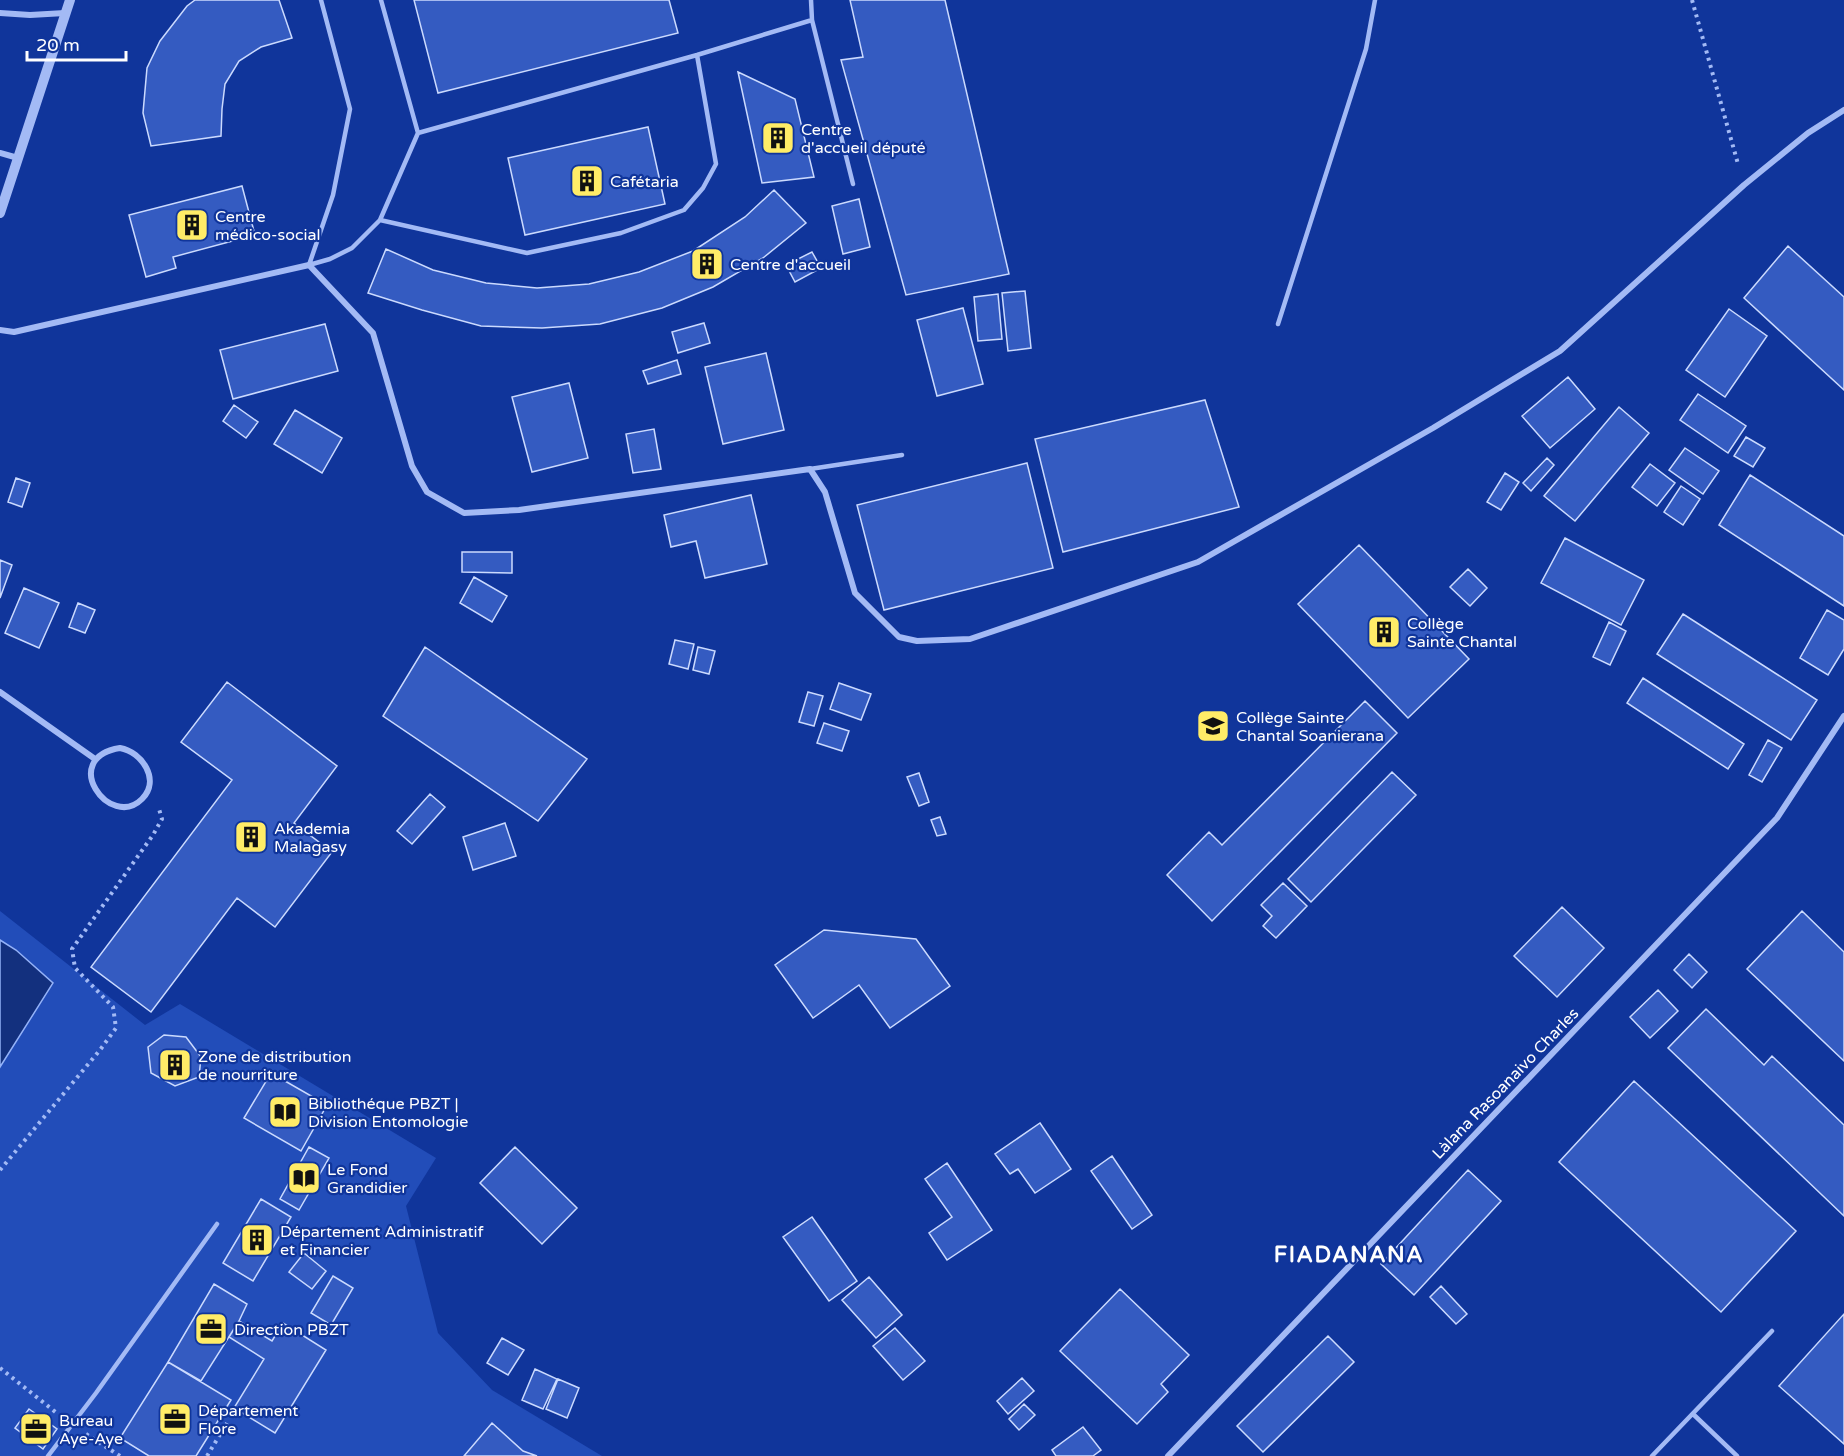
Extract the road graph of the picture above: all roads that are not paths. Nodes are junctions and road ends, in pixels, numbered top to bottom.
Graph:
1 (70, 0) edge
2 (321, 0) edge
3 (381, 0) edge
4 (811, 0) edge
5 (1375, 0) edge
6 (65, 13) junction
7 (0, 14) edge
8 (812, 20) junction
9 (697, 55) junction
10 (1844, 110) edge
11 (418, 133) junction
12 (0, 153) edge
13 (18, 158) junction
14 (853, 184) dead end
15 (0, 213) edge
16 (380, 220) junction
17 (309, 264) junction
18 (1278, 324) dead end
19 (0, 330) edge
20 (902, 455) dead end
21 (810, 469) junction
22 (0, 692) edge
23 (1844, 716) edge
24 (95, 759) junction
25 (217, 1224) dead end
26 (1772, 1330) dead end
27 (1694, 1413) junction
28 (48, 1456) edge
29 (1168, 1456) edge
30 (1652, 1456) edge
31 (1737, 1456) edge

1 - 6 street
2 - 17 lane
3 - 11 lane
4 - 8 lane
5 - 18 lane
6 - 7 street
6 - 13 street
8 - 9 lane
8 - 14 lane
9 - 11 lane
9 - 16 lane
10 - 21 street
11 - 16 lane
12 - 13 street
13 - 15 street
16 - 17 lane
17 - 19 street
17 - 21 street
20 - 21 lane
22 - 24 street
23 - 29 street, Làlana Rasoanaivo Charles
24 - 24 street
25 - 28 lane
26 - 27 lane
27 - 30 lane
27 - 31 lane

